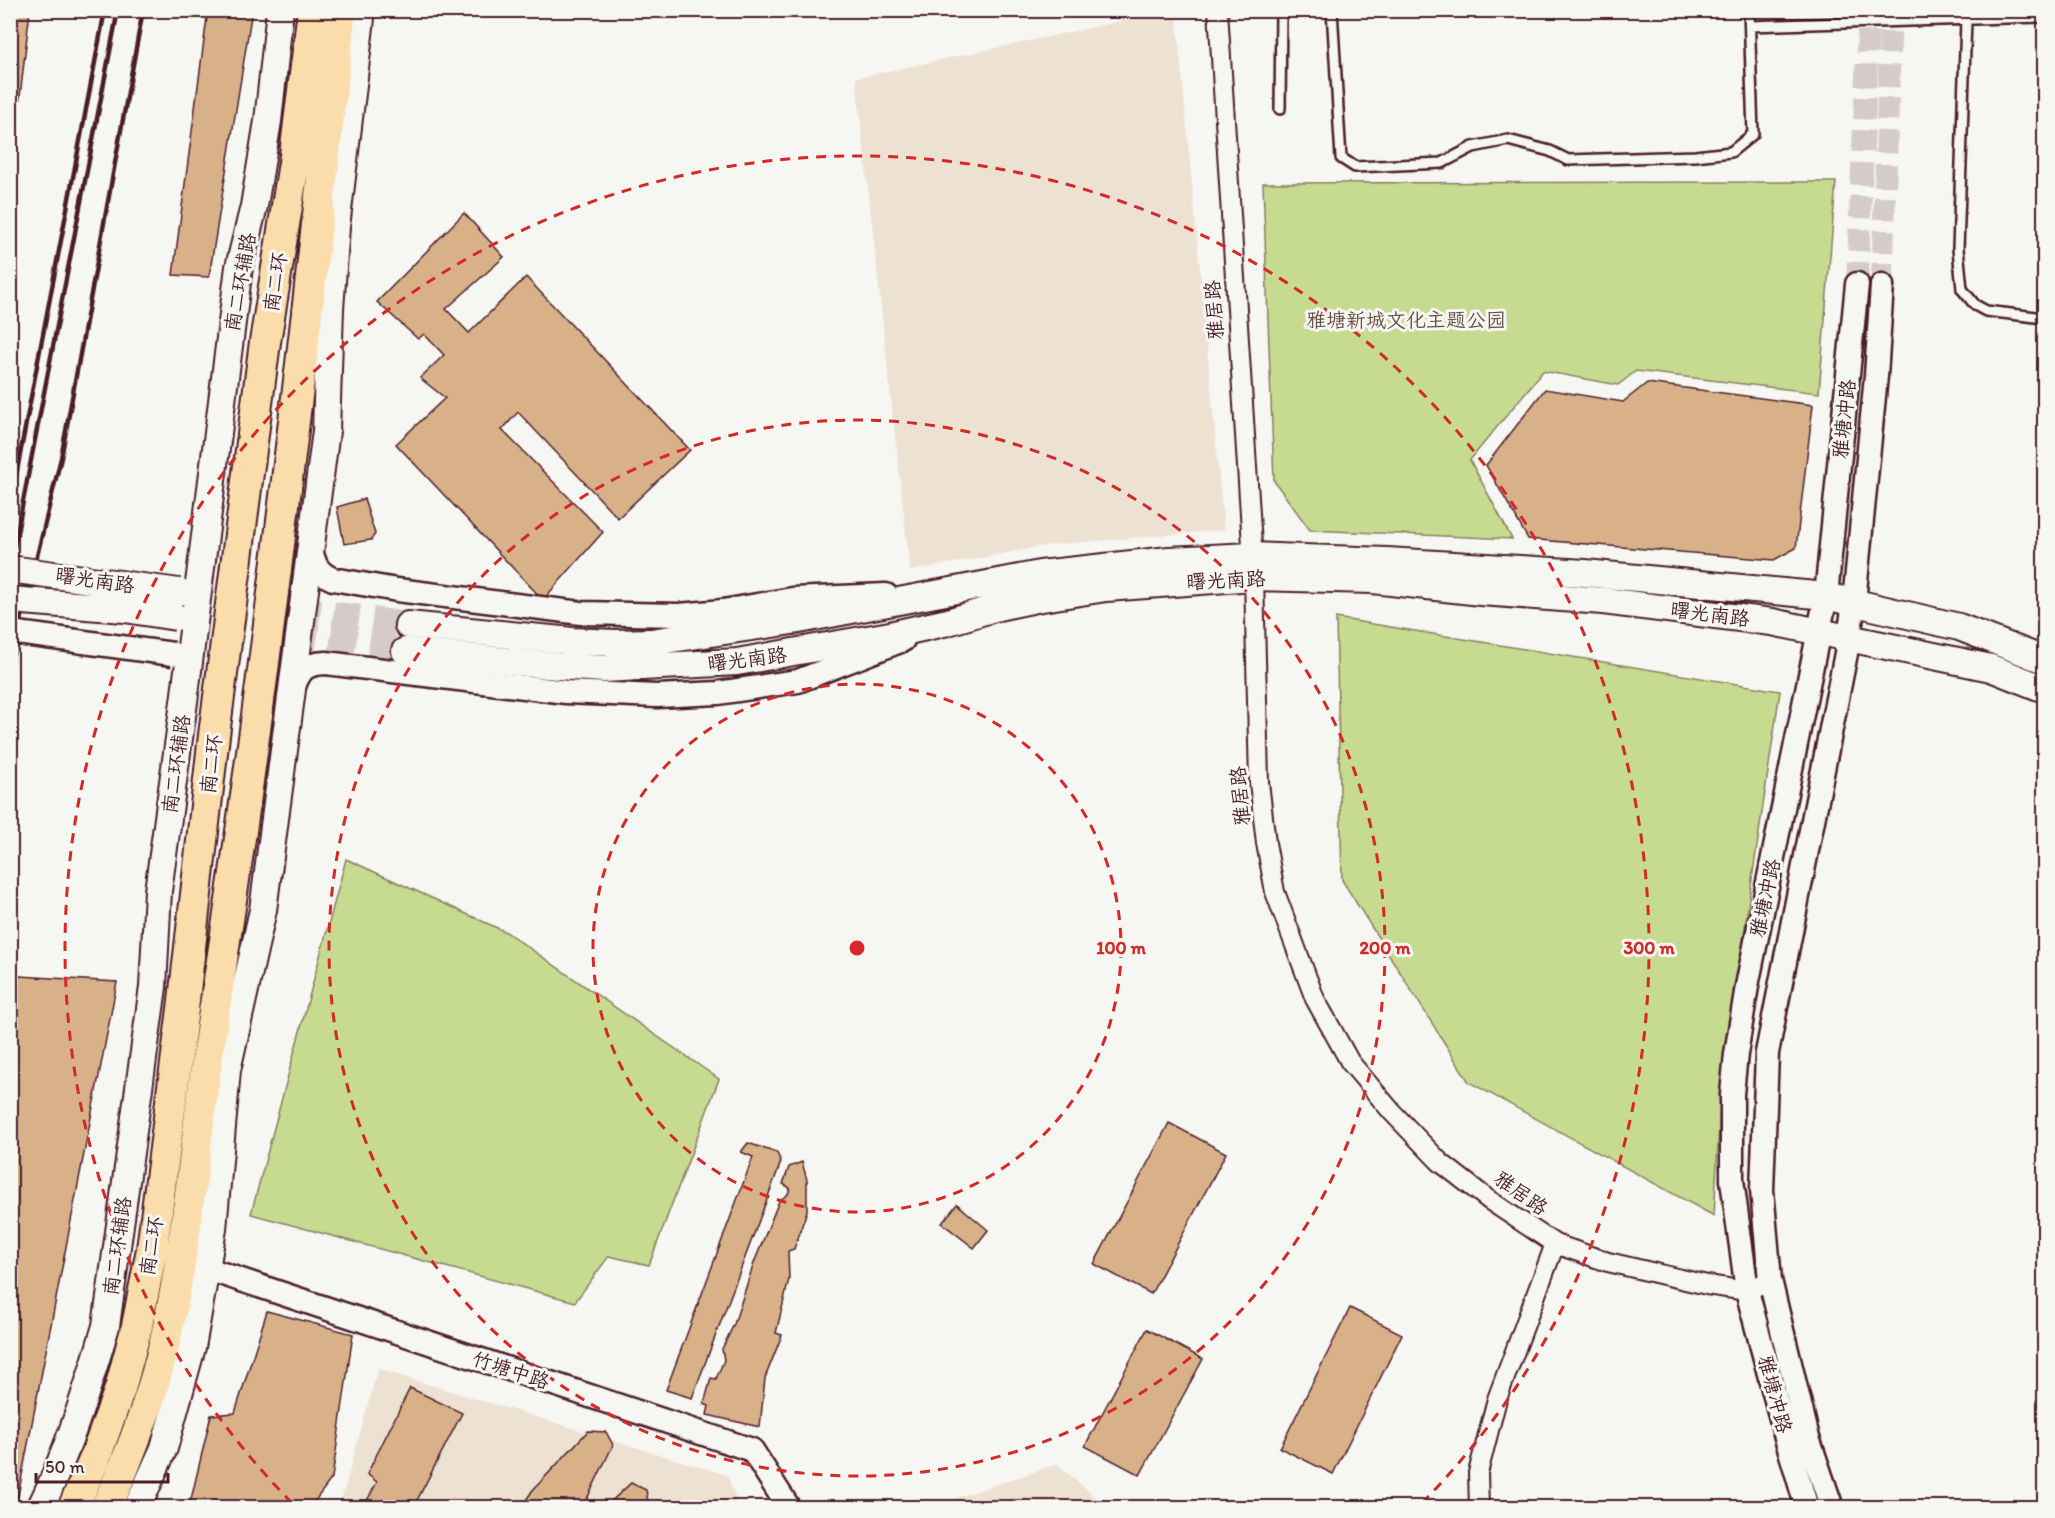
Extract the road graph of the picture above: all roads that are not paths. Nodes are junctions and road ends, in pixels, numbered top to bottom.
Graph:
1 (280, 10) edge
2 (313, 10) edge
3 (341, 10) edge
4 (362, 10) edge
5 (1218, 10) edge
6 (1281, 10) edge
7 (1332, 10) edge
8 (1749, 10) edge
9 (2044, 17) edge
10 (1966, 20) junction
11 (1750, 26) junction
12 (1280, 109) dead end
13 (1857, 284) tunnel mouth
14 (1882, 285) tunnel mouth
15 (2044, 318) edge
16 (311, 549) junction
17 (1253, 566) junction
18 (10, 569) edge
19 (179, 592) tunnel mouth
20 (944, 593) junction
21 (1826, 596) junction
22 (10, 600) edge
23 (1854, 602) junction
24 (176, 617) tunnel mouth
25 (948, 622) junction
26 (408, 625) tunnel mouth
27 (1820, 631) junction
28 (10, 632) edge
29 (1849, 638) junction
30 (405, 651) tunnel mouth
31 (2044, 660) edge
32 (181, 662) junction
33 (294, 686) junction
34 (2044, 688) edge
35 (1555, 1244) junction
36 (205, 1268) junction
37 (1770, 1280) junction
38 (1747, 1291) junction
39 (40, 1508) edge
40 (73, 1508) edge
41 (106, 1508) edge
42 (137, 1508) edge
43 (789, 1508) edge
44 (1479, 1508) edge
45 (1807, 1508) edge
46 (1832, 1508) edge

1 - 32 main road, 南二环辅路
2 - 40 highway, 南二环
3 - 41 highway, 南二环
4 - 16 main road
5 - 17 street, 雅居路
6 - 12 lane
7 - 11 lane
8 - 11 lane
9 - 10 lane
10 - 11 lane
10 - 15 lane
13 - 21 street, 雅塘冲路
14 - 23 street, 雅塘冲路
16 - 20 street
16 - 33 main road
17 - 20 main road, 曙光南路
17 - 21 main road, 曙光南路
17 - 25 main road, 曙光南路
17 - 27 main road, 曙光南路
17 - 35 street, 雅居路
18 - 19 main road, 曙光南路, bridge
20 - 26 main road, 曙光南路
21 - 23 main road, 曙光南路
21 - 27 street, 雅塘冲路
22 - 24 main road, 曙光南路, bridge
23 - 29 street, 雅塘冲路
23 - 31 main road, 曙光南路
25 - 30 main road, 曙光南路
25 - 33 street
27 - 29 main road, 曙光南路
27 - 38 street, 雅塘冲路
28 - 32 street, bridge
29 - 34 main road, 曙光南路
29 - 37 street, 雅塘冲路
32 - 39 main road, 南二环辅路
33 - 36 main road
35 - 38 street, 雅居路
35 - 44 street
36 - 42 main road
36 - 43 street, 竹塘中路
37 - 38 street
37 - 46 street, 雅塘冲路
38 - 45 street, 雅塘冲路

